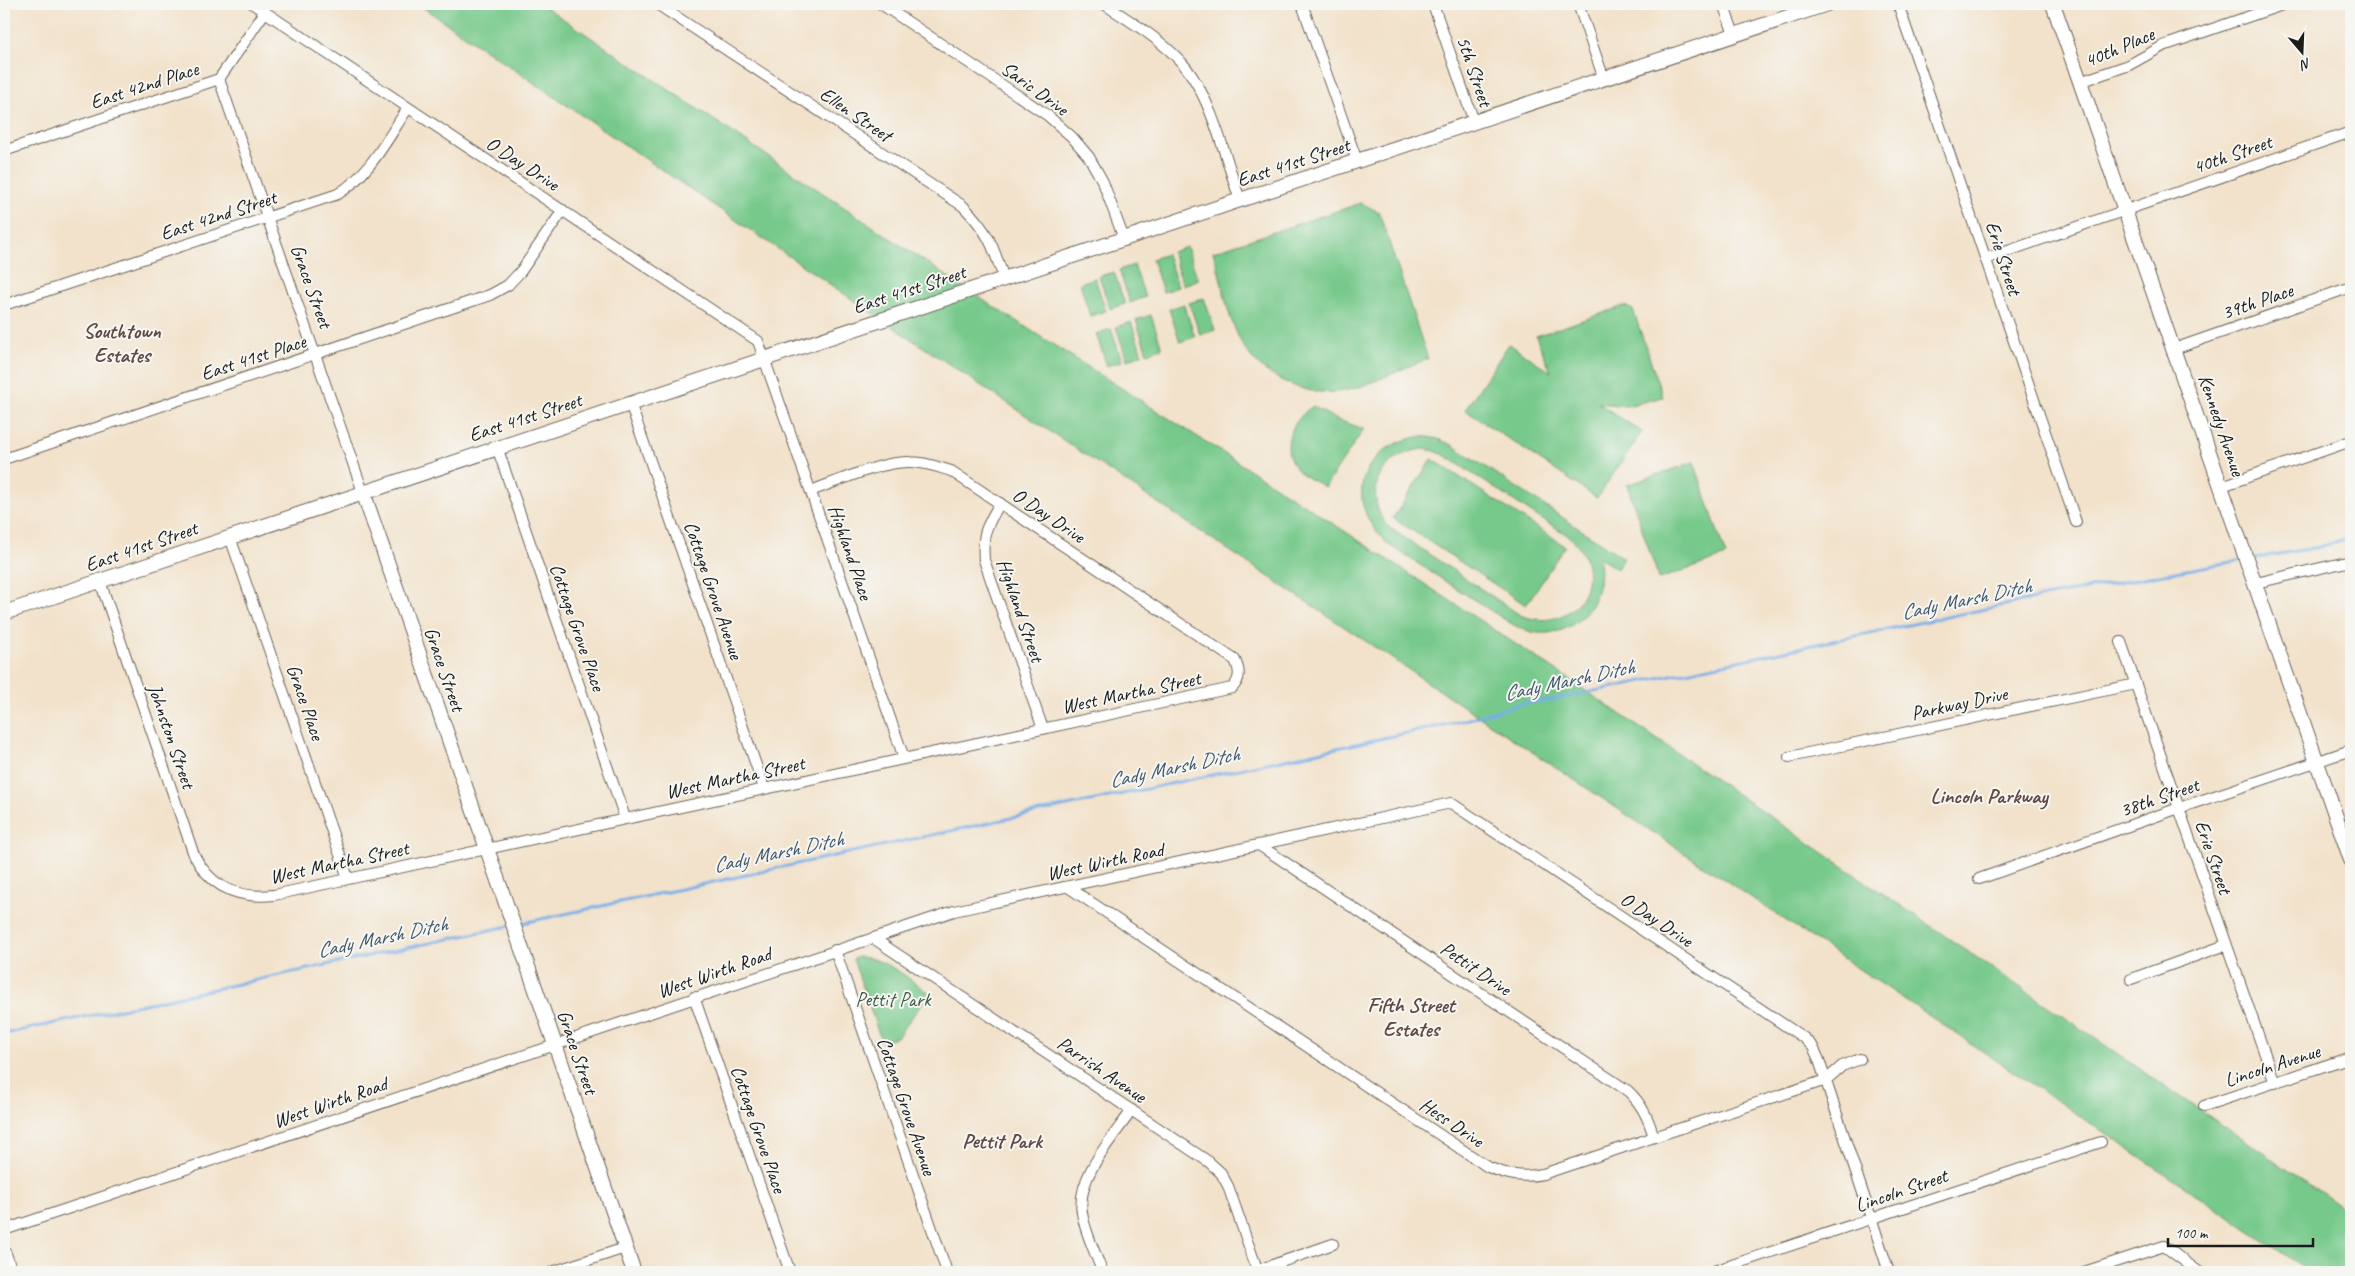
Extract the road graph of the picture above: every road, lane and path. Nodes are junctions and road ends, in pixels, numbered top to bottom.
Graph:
1 (253, 4) edge
2 (657, 4) edge
3 (881, 4) edge
4 (1104, 4) edge
5 (1302, 4) edge
6 (1433, 4) edge
7 (1578, 4) edge
8 (1723, 4) edge
9 (1826, 4) edge
10 (1898, 4) edge
11 (2053, 4) edge
12 (2285, 4) edge
13 (265, 12) junction
14 (1734, 34) junction
15 (1604, 78) junction
16 (219, 79) junction
17 (2080, 82) junction
18 (408, 108) junction
19 (1474, 122) junction
20 (2351, 132) edge
21 (4, 151) edge
22 (1357, 161) junction
23 (1240, 200) junction
24 (563, 210) junction
25 (2125, 210) junction
26 (266, 217) junction
27 (1124, 239) junction
28 (1984, 259) junction
29 (1004, 279) junction
30 (2351, 287) edge
31 (4, 305) edge
32 (2174, 349) junction
33 (315, 355) junction
34 (765, 358) junction
35 (630, 403) junction
36 (2351, 441) edge
37 (497, 447) junction
38 (4, 459) edge
39 (2222, 486) junction
40 (811, 491) junction
41 (363, 492) junction
42 (1000, 503) junction
43 (2076, 522) dead end
44 (230, 537) junction
45 (2351, 560) edge
46 (2253, 577) junction
47 (100, 581) junction
48 (4, 613) edge
49 (2121, 642) dead end
50 (1240, 675) joint
51 (2136, 684) junction
52 (1043, 728) junction
53 (2351, 750) edge
54 (1789, 757) dead end
55 (904, 758) junction
56 (2317, 762) junction
57 (764, 788) junction
58 (1451, 803) joint
59 (2179, 808) junction
60 (625, 818) junction
61 (1260, 845) junction
62 (486, 849) junction
63 (2351, 860) edge
64 (348, 878) junction
65 (1979, 879) dead end
66 (1068, 887) junction
67 (229, 891) joint
68 (873, 938) junction
69 (2226, 945) junction
70 (835, 950) junction
71 (2131, 979) dead end
72 (694, 997) junction
73 (555, 1045) junction
74 (2351, 1057) edge
75 (1860, 1059) dead end
76 (1826, 1080) junction
77 (2275, 1084) junction
78 (2204, 1106) dead end
79 (1132, 1110) junction
80 (1654, 1136) junction
81 (2101, 1142) dead end
82 (1872, 1218) junction
83 (4, 1230) edge
84 (1333, 1244) dead end
85 (625, 1248) junction
86 (4, 1254) edge
87 (1258, 1271) edge
88 (10, 1272) edge
89 (552, 1272) edge
90 (634, 1272) edge
91 (790, 1272) edge
92 (947, 1272) edge
93 (1102, 1272) edge
94 (1711, 1272) edge
95 (1889, 1272) edge
96 (2084, 1272) edge
97 (2199, 1272) edge

1 - 13 street, O Day Drive
2 - 29 street, Ellen Street
3 - 27 street, Saric Drive
4 - 23 street
5 - 22 street
6 - 19 street, 5th Street
7 - 15 street
8 - 14 street
9 - 14 street, East 41st Street
10 - 28 street, Erie Street
11 - 17 street, Kennedy Avenue
12 - 17 street, 40th Place
13 - 16 street, East 42nd Place
13 - 18 street, O Day Drive
14 - 15 street, East 41st Street
15 - 19 street, East 41st Street
16 - 21 street, East 42nd Place
16 - 26 street, Grace Street
17 - 25 street, Kennedy Avenue
18 - 24 street, O Day Drive
18 - 26 street, East 42nd Street
19 - 22 street, East 41st Street
20 - 25 street, 40th Street
22 - 23 street, East 41st Street
23 - 27 street, East 41st Street
24 - 33 street, East 41st Place
24 - 34 street, O Day Drive
25 - 28 street, 40th Street
25 - 32 street, Kennedy Avenue
26 - 31 street, East 42nd Street
26 - 33 street, Grace Street
27 - 29 street, East 41st Street
28 - 43 street, Erie Street
29 - 34 street, East 41st Street
30 - 32 street, 39th Place
32 - 39 street, Kennedy Avenue
33 - 38 street, East 41st Place
33 - 41 street, Grace Street
34 - 35 street, East 41st Street
34 - 40 street, Highland Place
35 - 37 street, East 41st Street
35 - 57 street, Cottage Grove Avenue
36 - 39 street
37 - 41 street, East 41st Street
37 - 60 street, Cottage Grove Place
39 - 46 street, Kennedy Avenue
40 - 42 street, O Day Drive
40 - 55 street, Highland Place
41 - 44 street, East 41st Street
41 - 62 street, Grace Street
42 - 50 street, O Day Drive
42 - 52 street, Highland Street
44 - 47 street, East 41st Street
44 - 64 street, Grace Place
45 - 46 street
46 - 56 street, Kennedy Avenue
47 - 48 street, East 41st Street
47 - 67 street, Johnston Street
49 - 51 street, Erie Street
50 - 52 street, West Martha Street
51 - 54 street, Parkway Drive
51 - 59 street, Erie Street
52 - 55 street, West Martha Street
53 - 56 street, 38th Street
55 - 57 street, West Martha Street
56 - 59 street, 38th Street
56 - 63 street, Kennedy Avenue
57 - 60 street, West Martha Street
58 - 61 street, West Wirth Road
58 - 76 street, O Day Drive
59 - 65 street, 38th Street
59 - 69 street, Erie Street
60 - 62 street, West Martha Street
61 - 66 street, West Wirth Road
61 - 80 street, Pettit Drive
62 - 64 street, West Martha Street
62 - 73 street, Grace Street
64 - 67 street, West Martha Street
66 - 68 street, West Wirth Road
66 - 80 street, Hess Drive
68 - 70 street, West Wirth Road
68 - 79 street, Parrish Avenue
69 - 71 street
69 - 77 street, Erie Street
70 - 72 street, West Wirth Road
70 - 92 street, Cottage Grove Avenue
72 - 73 street, West Wirth Road
72 - 91 street, Cottage Grove Place
73 - 83 street, West Wirth Road
73 - 85 street, Grace Street
74 - 77 street, Lincoln Avenue
75 - 76 street, Hess Drive
76 - 80 street, Hess Drive
76 - 82 street, O Day Drive
77 - 78 street, Lincoln Avenue
79 - 87 street, Parrish Avenue
79 - 93 street
81 - 82 street, Lincoln Street
82 - 94 street, Lincoln Street
82 - 95 street, O Day Drive
84 - 87 street
85 - 89 street
85 - 90 street, Grace Street
86 - 88 street
96 - 97 street

